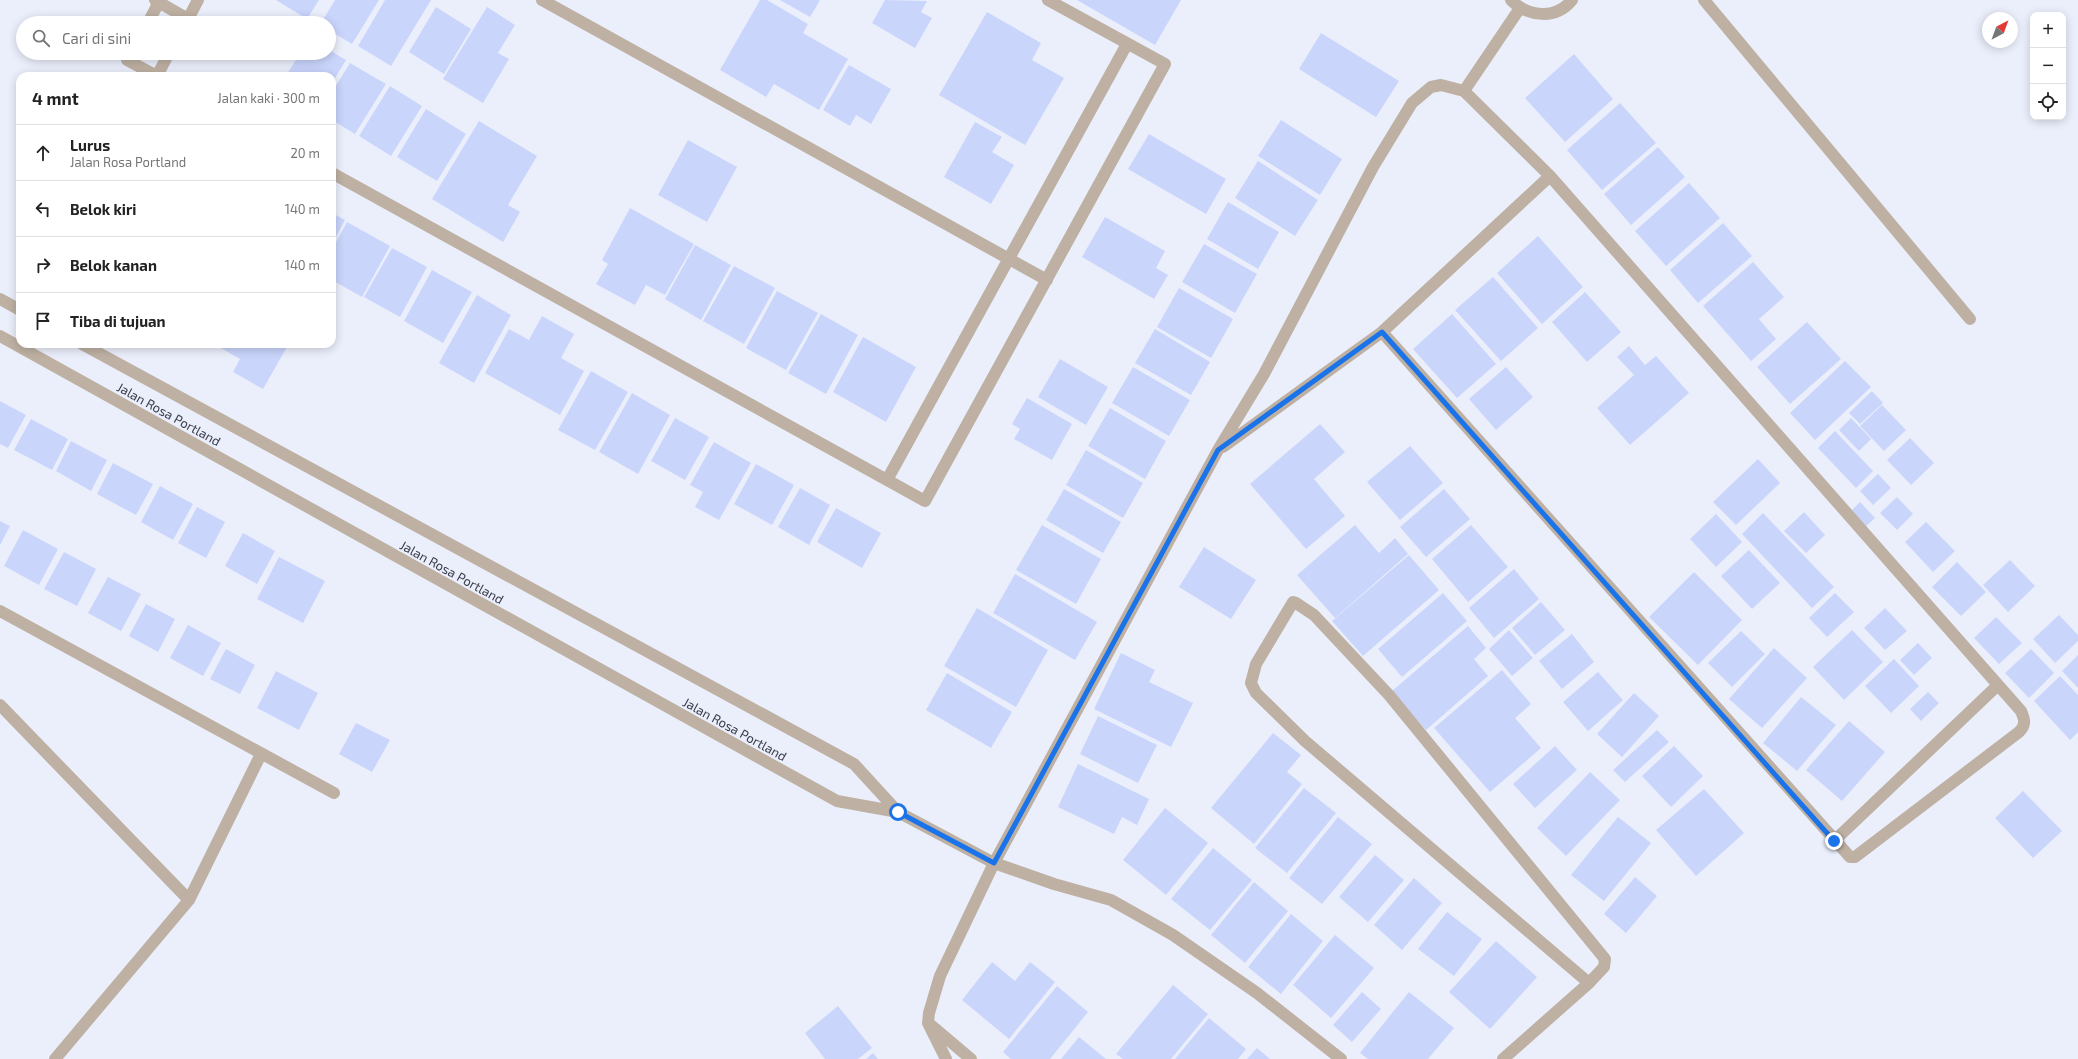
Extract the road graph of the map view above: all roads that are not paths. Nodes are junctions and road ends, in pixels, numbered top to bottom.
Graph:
1 (198, 0) edge
2 (542, 0) edge
3 (1048, 0) edge
4 (1511, 0) edge
5 (1572, 0) edge
6 (1704, 0) edge
7 (158, 1) edge
8 (1520, 8) junction
9 (151, 16) edge
10 (180, 16) edge
11 (190, 16) edge
12 (1127, 44) junction
13 (128, 60) edge
14 (165, 60) edge
15 (150, 72) edge
16 (159, 72) edge
17 (1464, 91) junction
18 (336, 175) edge
19 (1550, 176) junction
20 (1009, 258) junction
21 (1047, 280) junction
22 (0, 299) edge
23 (16, 308) edge
24 (1970, 319) dead end
25 (1382, 332) junction
26 (0, 336) edge
27 (16, 345) edge
28 (22, 348) edge
29 (89, 348) edge
30 (1218, 450) junction
31 (887, 480) junction
32 (0, 611) edge
33 (1998, 685) junction
34 (0, 705) edge
35 (262, 754) junction
36 (334, 793) dead end
37 (898, 812) junction
38 (1834, 841) junction
39 (994, 863) junction
40 (189, 900) junction
41 (1589, 983) junction
42 (928, 1023) junction
43 (54, 1059) edge
44 (946, 1059) edge
45 (971, 1059) edge
46 (1341, 1059) edge
47 (1503, 1059) edge

1 - 11 street
2 - 20 street
3 - 12 street
4 - 8 street
5 - 8 street
6 - 24 street
7 - 9 street
7 - 10 street
8 - 17 street
12 - 20 street
12 - 21 street
13 - 15 street
14 - 16 street
17 - 19 street
17 - 30 street
18 - 31 street
19 - 25 street
19 - 33 street
20 - 21 street
20 - 31 street
21 - 31 street
22 - 23 street
25 - 30 street
25 - 38 street
26 - 27 street, Jalan Rosa Portland
28 - 37 street, Jalan Rosa Portland
29 - 37 street, Jalan Rosa Portland
30 - 39 street
32 - 35 street
33 - 38 street
33 - 38 street
34 - 40 street
35 - 36 street
35 - 40 street
37 - 39 street, Jalan Rosa Portland
39 - 42 street
39 - 46 street, Jalan Rosa Portland
40 - 43 street
41 - 41 street
41 - 47 street
42 - 44 street
42 - 45 street

